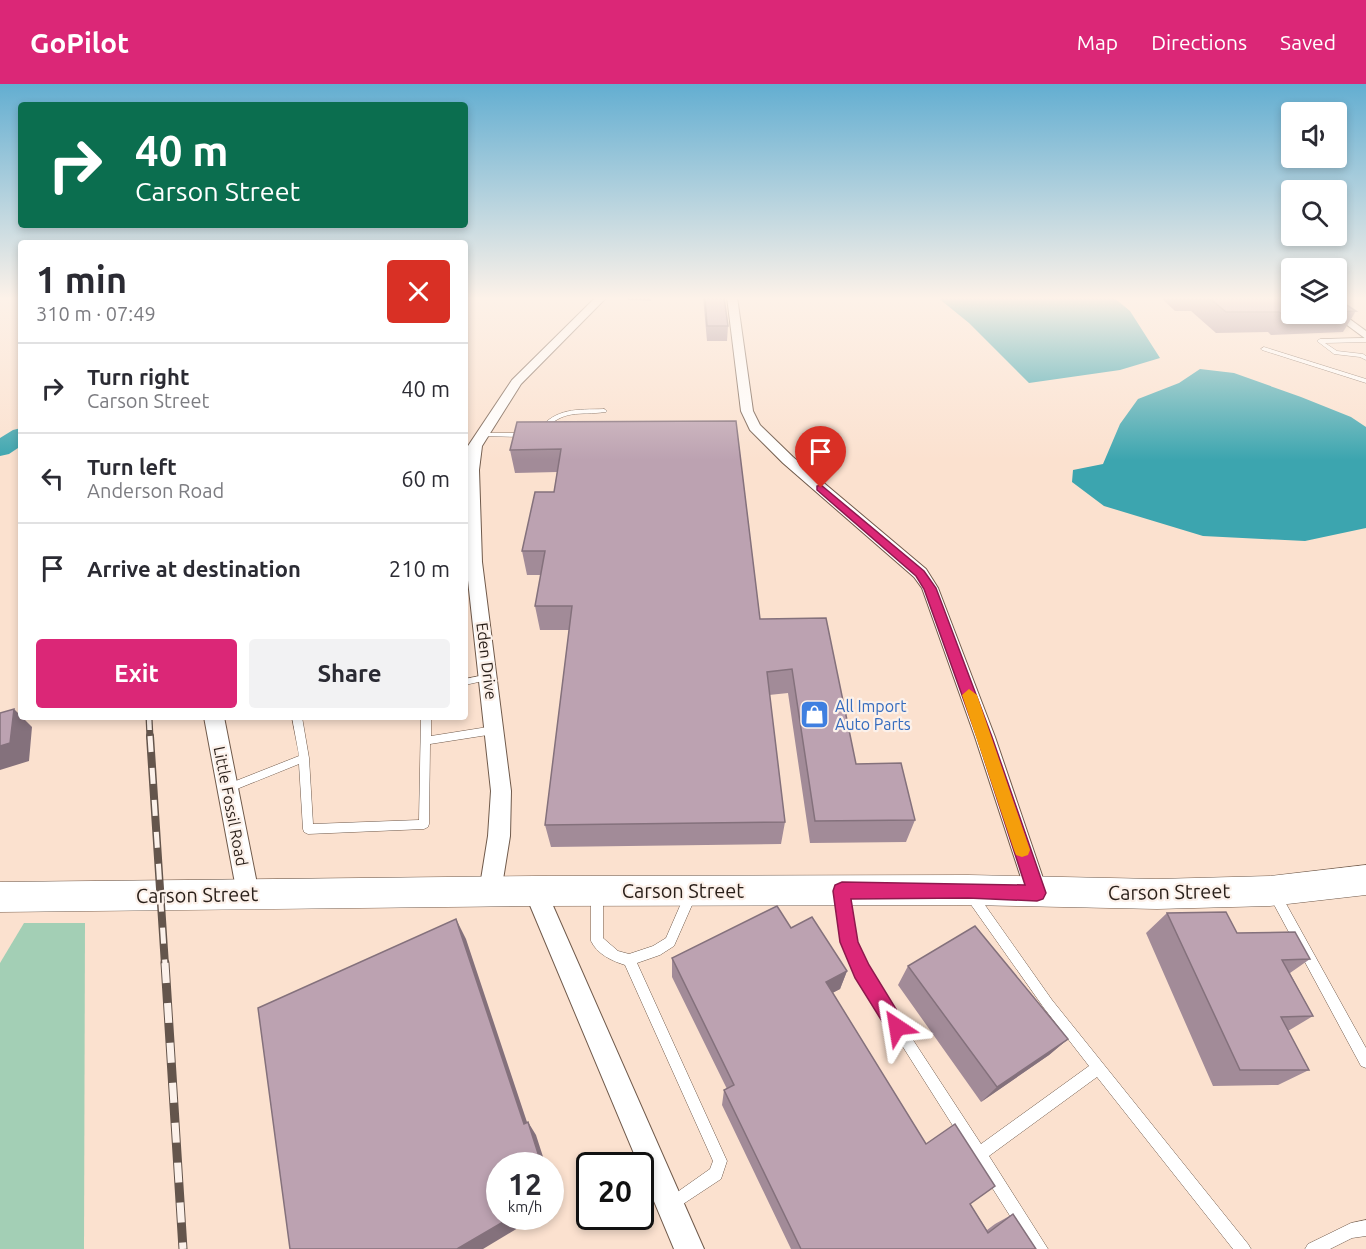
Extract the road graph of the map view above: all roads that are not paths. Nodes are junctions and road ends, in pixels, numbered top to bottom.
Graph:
1 (547, 351) edge
2 (739, 351) edge
3 (1272, 351) edge
4 (1334, 351) edge
5 (1364, 356) edge
6 (1366, 381) edge
7 (604, 411) dead end
8 (481, 435) junction
9 (489, 677) junction
10 (468, 681) edge
11 (215, 720) edge
12 (298, 720) edge
13 (426, 720) edge
14 (495, 730) junction
15 (426, 741) junction
16 (304, 758) junction
17 (228, 789) junction
18 (1366, 880) edge
19 (968, 890) junction
20 (536, 891) junction
21 (597, 891) junction
22 (692, 891) junction
23 (842, 891) junction
24 (1273, 891) junction
25 (490, 892) junction
26 (1037, 893) junction
27 (248, 894) junction
28 (0, 897) edge
29 (629, 960) junction
30 (1366, 1061) edge
31 (1098, 1068) junction
32 (980, 1154) junction
33 (670, 1205) junction
34 (1366, 1228) edge
35 (689, 1249) edge
36 (1040, 1249) edge
37 (1243, 1249) edge
38 (1313, 1249) edge

1 - 8 street, Eden Drive
2 - 26 street
3 - 6 lane
4 - 5 lane
7 - 8 lane
8 - 9 street, Eden Drive
9 - 10 lane
9 - 14 street, Eden Drive
11 - 17 street, Little Fossil Road
12 - 16 lane
13 - 15 lane
14 - 15 lane
14 - 25 street, Eden Drive
15 - 16 lane
16 - 17 lane
17 - 27 street, Little Fossil Road
18 - 24 street, Carson Street
19 - 23 street, Carson Street
19 - 26 street, Carson Street
19 - 31 lane
20 - 21 street, Carson Street
20 - 25 street, Carson Street
20 - 33 street
21 - 22 street, Carson Street
21 - 29 lane
22 - 23 street, Carson Street
22 - 29 lane
23 - 32 lane
24 - 26 street, Carson Street
24 - 30 lane
25 - 27 street, Carson Street
27 - 28 street, Carson Street
29 - 33 lane
31 - 32 lane
31 - 37 lane
32 - 36 lane
33 - 35 street
34 - 38 lane

